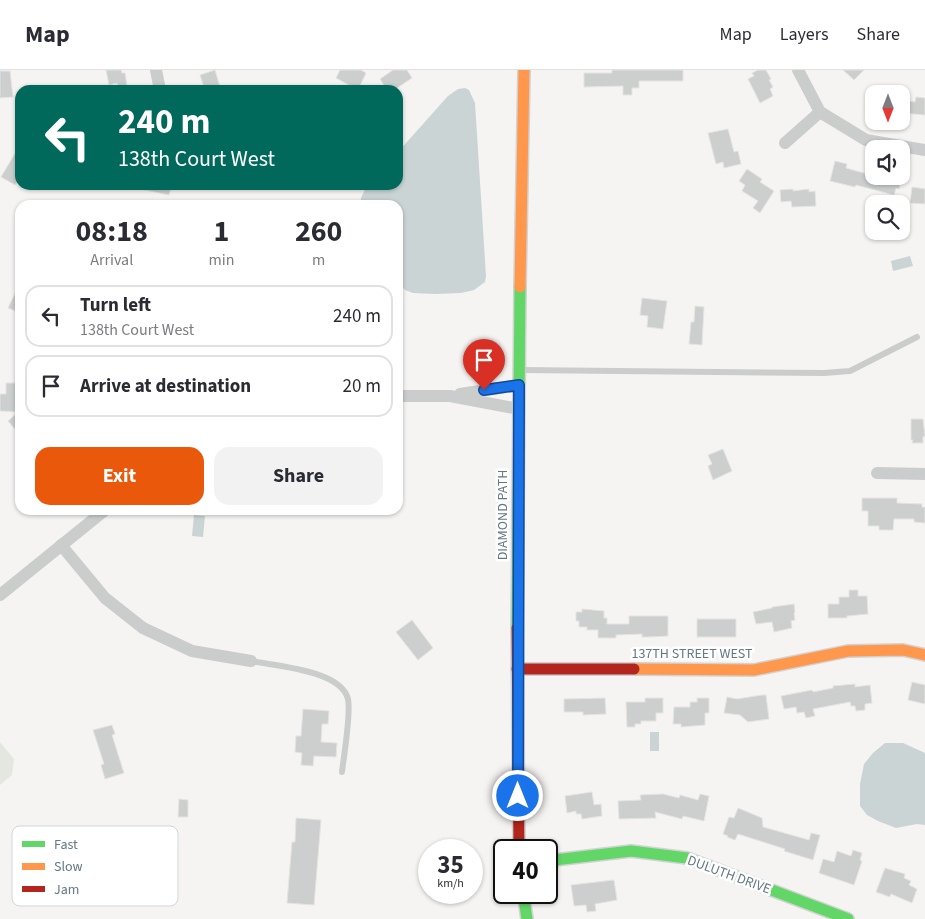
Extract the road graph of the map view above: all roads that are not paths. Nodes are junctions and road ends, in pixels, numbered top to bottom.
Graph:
1 (156, 70) edge
2 (518, 70) edge
3 (524, 70) edge
4 (798, 70) edge
5 (159, 85) edge
6 (820, 112) junction
7 (785, 143) dead end
8 (925, 150) edge
9 (520, 179) junction
10 (918, 337) dead end
11 (519, 370) junction
12 (519, 385) junction
13 (403, 396) edge
14 (450, 396) junction
15 (519, 408) junction
16 (876, 473) dead end
17 (925, 474) edge
18 (99, 515) edge
19 (61, 545) junction
20 (0, 595) edge
21 (925, 655) edge
22 (251, 661) joint
23 (518, 669) junction
24 (342, 772) dead end
25 (519, 839) edge
26 (558, 860) edge
27 (525, 904) edge
28 (527, 919) edge
29 (848, 919) edge

1 - 5 street
2 - 9 street, DIAMOND PATH
3 - 9 street, DIAMOND PATH
4 - 6 street
6 - 7 street
6 - 8 street
9 - 11 street, DIAMOND PATH
10 - 11 lane
11 - 12 street, DIAMOND PATH
12 - 14 street
12 - 15 street, DIAMOND PATH
13 - 14 street
14 - 15 street
15 - 23 street, DIAMOND PATH
16 - 17 street
18 - 19 street
19 - 20 street
19 - 22 street
21 - 23 street, 137TH STREET WEST
22 - 24 lane
23 - 25 street, DIAMOND PATH
26 - 29 street, DULUTH DRIVE
27 - 28 street

